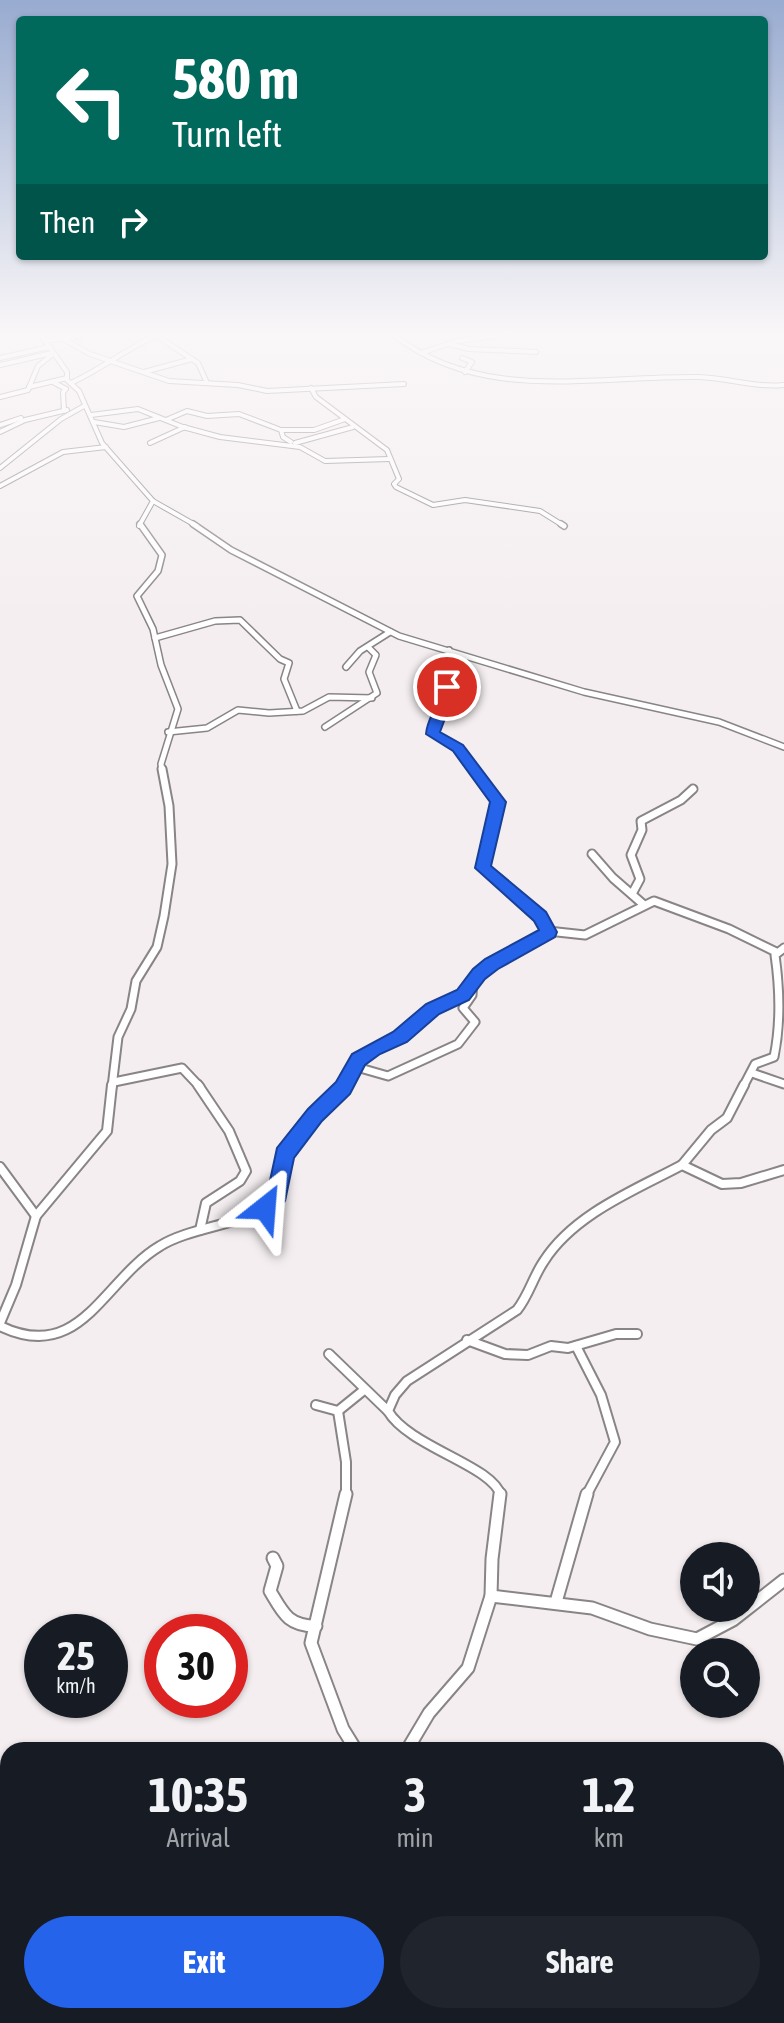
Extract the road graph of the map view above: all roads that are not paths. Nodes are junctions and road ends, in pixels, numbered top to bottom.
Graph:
1 (45, 430) edge
2 (98, 430) edge
3 (178, 430) edge
4 (199, 430) edge
5 (281, 430) edge
6 (340, 430) edge
7 (358, 430) edge
8 (150, 443) dead end
9 (293, 443) junction
10 (106, 447) junction
11 (389, 459) junction
12 (0, 468) edge
13 (0, 486) edge
14 (153, 501) junction
15 (564, 526) dead end
16 (390, 632) junction
17 (155, 638) junction
18 (368, 647) junction
19 (449, 650) junction
20 (346, 667) dead end
21 (372, 698) junction
22 (297, 711) junction
23 (325, 727) dead end
24 (168, 732) junction
25 (781, 738) dead end
26 (784, 746) edge
27 (693, 789) dead end
28 (592, 854) dead end
29 (632, 894) junction
30 (644, 905) junction
31 (548, 931) junction
32 (780, 950) edge
33 (473, 981) junction
34 (782, 1001) edge
35 (353, 1066) junction
36 (752, 1073) junction
37 (114, 1082) junction
38 (784, 1084) edge
39 (682, 1165) junction
40 (0, 1167) edge
41 (784, 1170) edge
42 (36, 1216) junction
43 (200, 1230) junction
44 (0, 1325) edge
45 (637, 1334) dead end
46 (467, 1340) junction
47 (576, 1346) junction
48 (329, 1354) dead end
49 (364, 1390) junction
50 (316, 1405) dead end
51 (338, 1411) junction
52 (388, 1411) junction
53 (273, 1558) dead end
54 (784, 1580) edge
55 (491, 1596) junction
56 (556, 1602) junction
57 (316, 1626) junction
58 (351, 1742) edge
59 (412, 1742) edge

1 - 12 street
2 - 10 street
3 - 8 street
4 - 9 street
5 - 9 street
6 - 9 street
7 - 11 street
9 - 11 street
10 - 13 street
10 - 14 street
11 - 15 street
14 - 16 street
14 - 17 street
16 - 18 street
16 - 19 street
17 - 22 street
17 - 24 street
18 - 20 street
18 - 21 street
19 - 26 street
19 - 31 street
21 - 22 street
21 - 23 street
22 - 24 street
24 - 37 street
25 - 26 street
27 - 29 street
28 - 29 street
29 - 30 street
30 - 31 street
30 - 32 street
31 - 33 street
32 - 34 street
33 - 35 street
33 - 35 street
34 - 36 street
35 - 43 street
36 - 38 street
36 - 39 street
37 - 42 street
37 - 43 street
39 - 41 street
39 - 46 street
40 - 42 street
42 - 44 street
43 - 44 street
45 - 47 street
46 - 47 street
46 - 52 street
47 - 56 street
48 - 49 street
49 - 51 street
49 - 52 street
50 - 51 street
51 - 57 street
52 - 55 street
53 - 57 street
54 - 56 street
55 - 56 street
55 - 59 street
57 - 58 street

